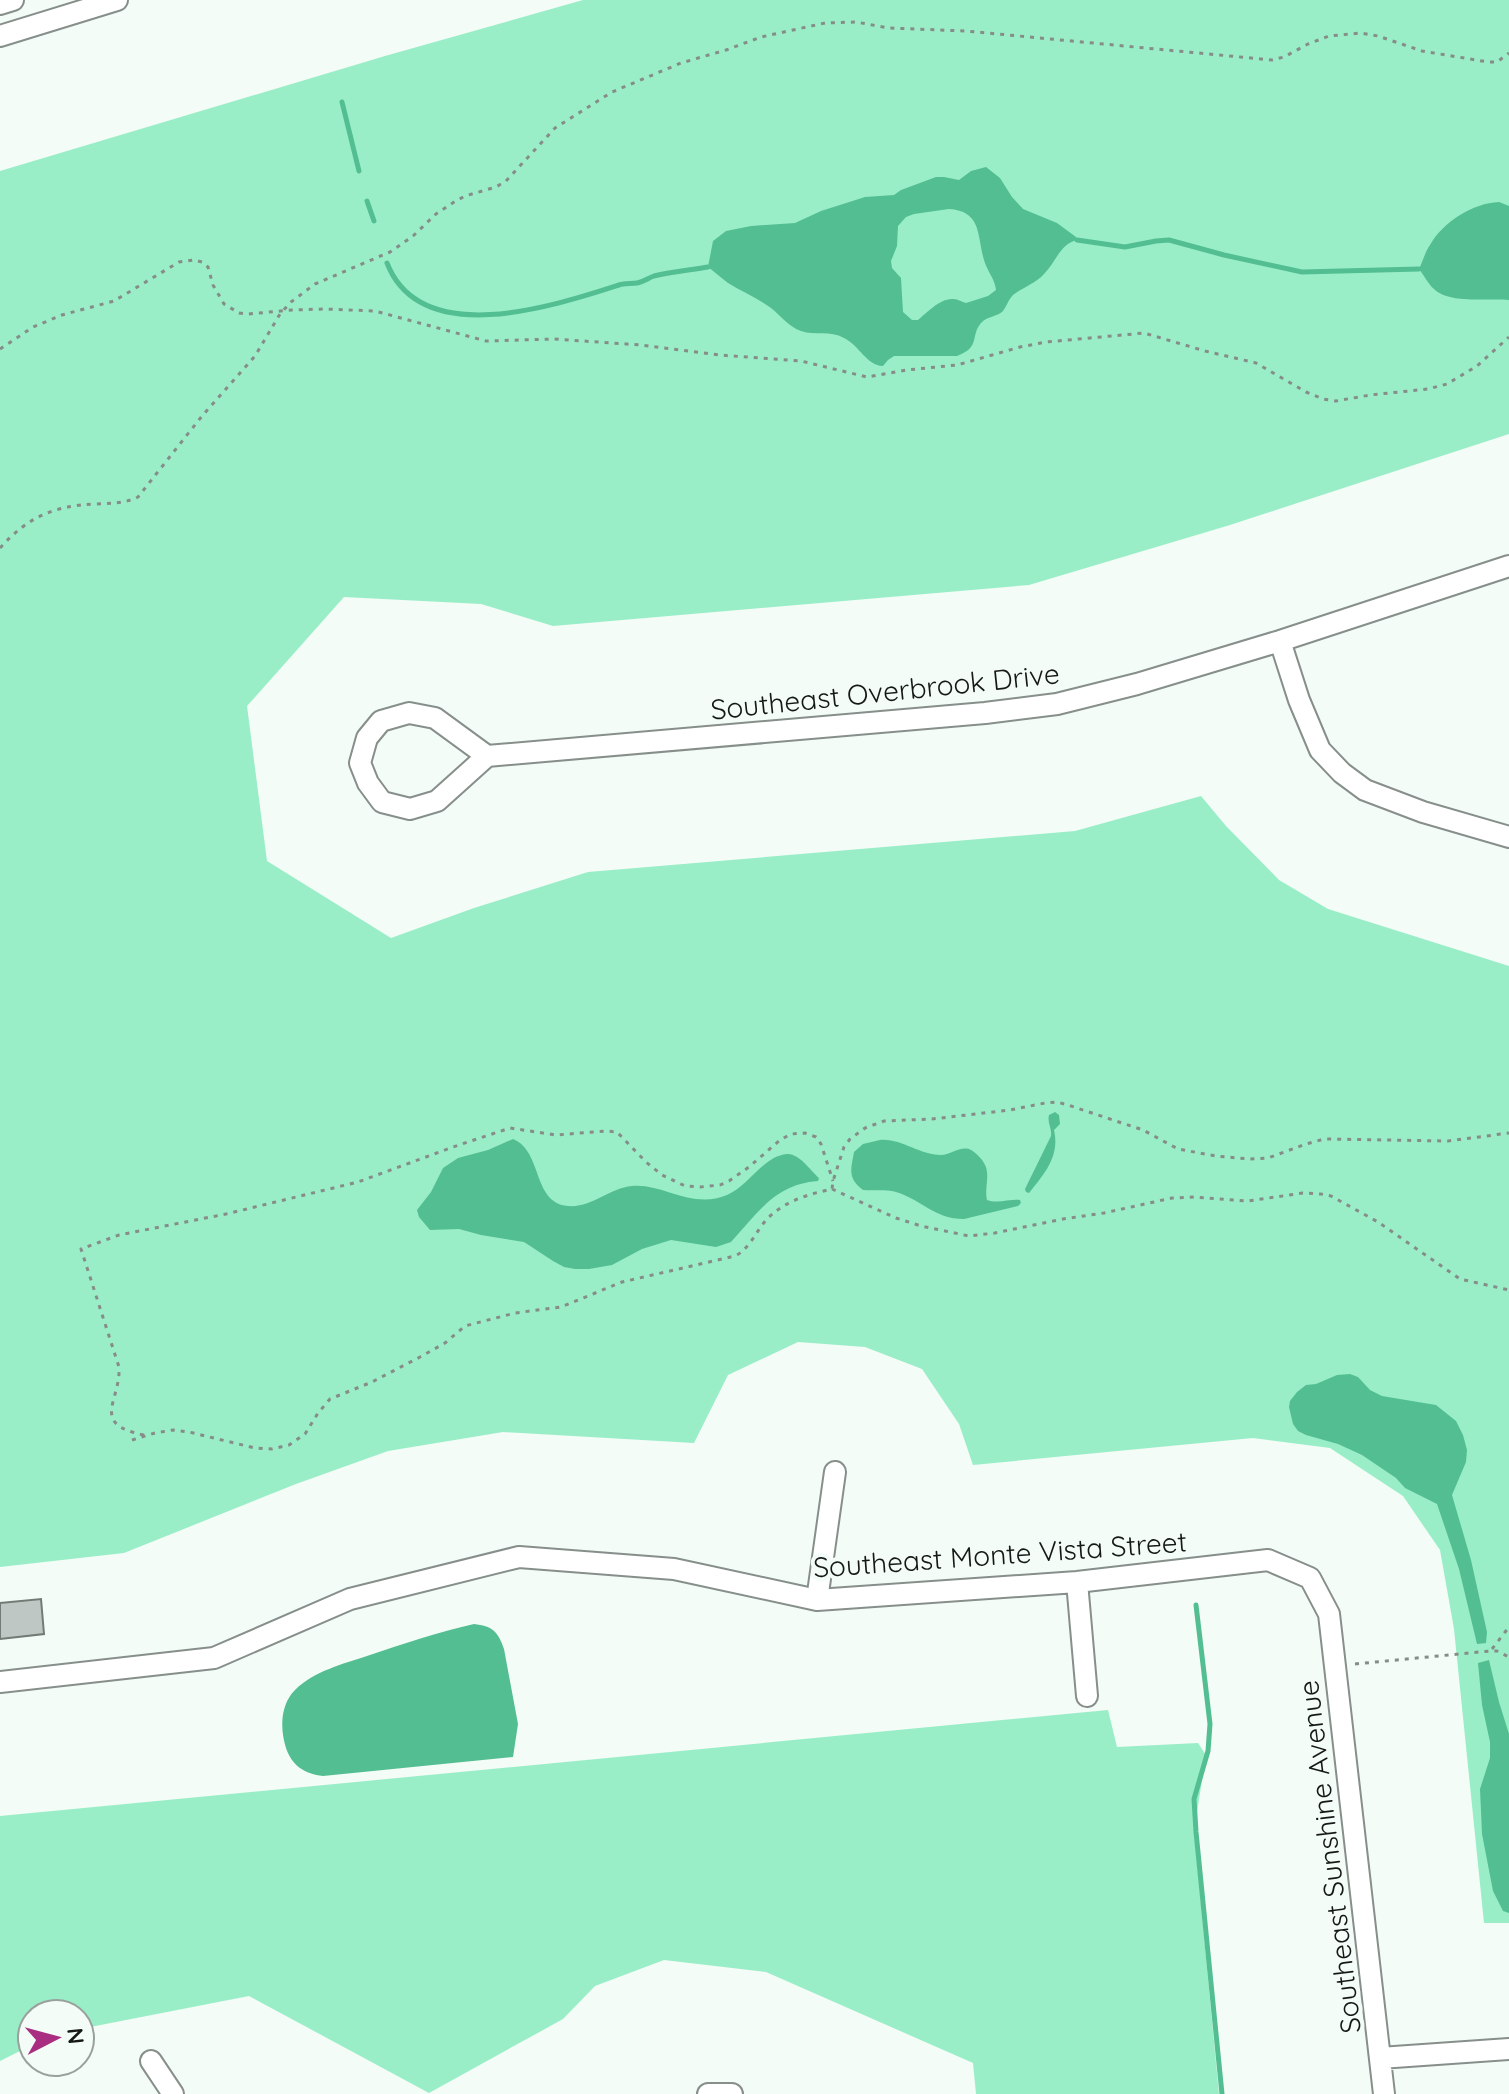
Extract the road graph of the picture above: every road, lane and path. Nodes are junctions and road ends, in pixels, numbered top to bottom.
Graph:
1 (13, 0) edge
2 (117, 0) edge
3 (0, 4) edge
4 (0, 36) edge
5 (1509, 53) edge
6 (282, 311) junction
7 (1509, 337) edge
8 (0, 349) edge
9 (0, 548) edge
10 (1509, 566) edge
11 (1280, 641) junction
12 (487, 756) junction
13 (1509, 837) edge
14 (1509, 1133) edge
15 (833, 1181) junction
16 (832, 1189) junction
17 (1509, 1290) edge
18 (146, 1435) junction
19 (132, 1440) dead end
20 (835, 1472) dead end
21 (1077, 1582) junction
22 (817, 1600) junction
23 (1329, 1614) joint
24 (1509, 1627) edge
25 (1490, 1651) junction
26 (1509, 1657) edge
27 (1335, 1666) junction
28 (0, 1682) edge
29 (1087, 1696) dead end
30 (1509, 2049) edge
31 (1380, 2058) junction
32 (151, 2061) dead end
33 (173, 2094) edge
34 (708, 2094) edge
35 (732, 2094) edge
36 (1384, 2094) edge

1 - 3 street
2 - 4 street
5 - 6 path
6 - 7 path
6 - 8 path
6 - 9 path
10 - 11 street, Southeast Overbrook Drive
11 - 12 street, Southeast Overbrook Drive
11 - 13 street
12 - 12 street
14 - 15 path
15 - 16 path
15 - 18 path
16 - 17 path
16 - 18 path
18 - 19 path
20 - 22 street
21 - 22 street, Southeast Monte Vista Street
21 - 23 street, Southeast Monte Vista Street
21 - 29 street
22 - 28 street, Southeast Monte Vista Street
23 - 27 street, Southeast Sunshine Avenue
24 - 25 path
25 - 26 path
25 - 27 path
27 - 31 street, Southeast Sunshine Avenue
30 - 31 street
31 - 36 street, Southeast Sunshine Avenue
32 - 33 street
34 - 35 street

